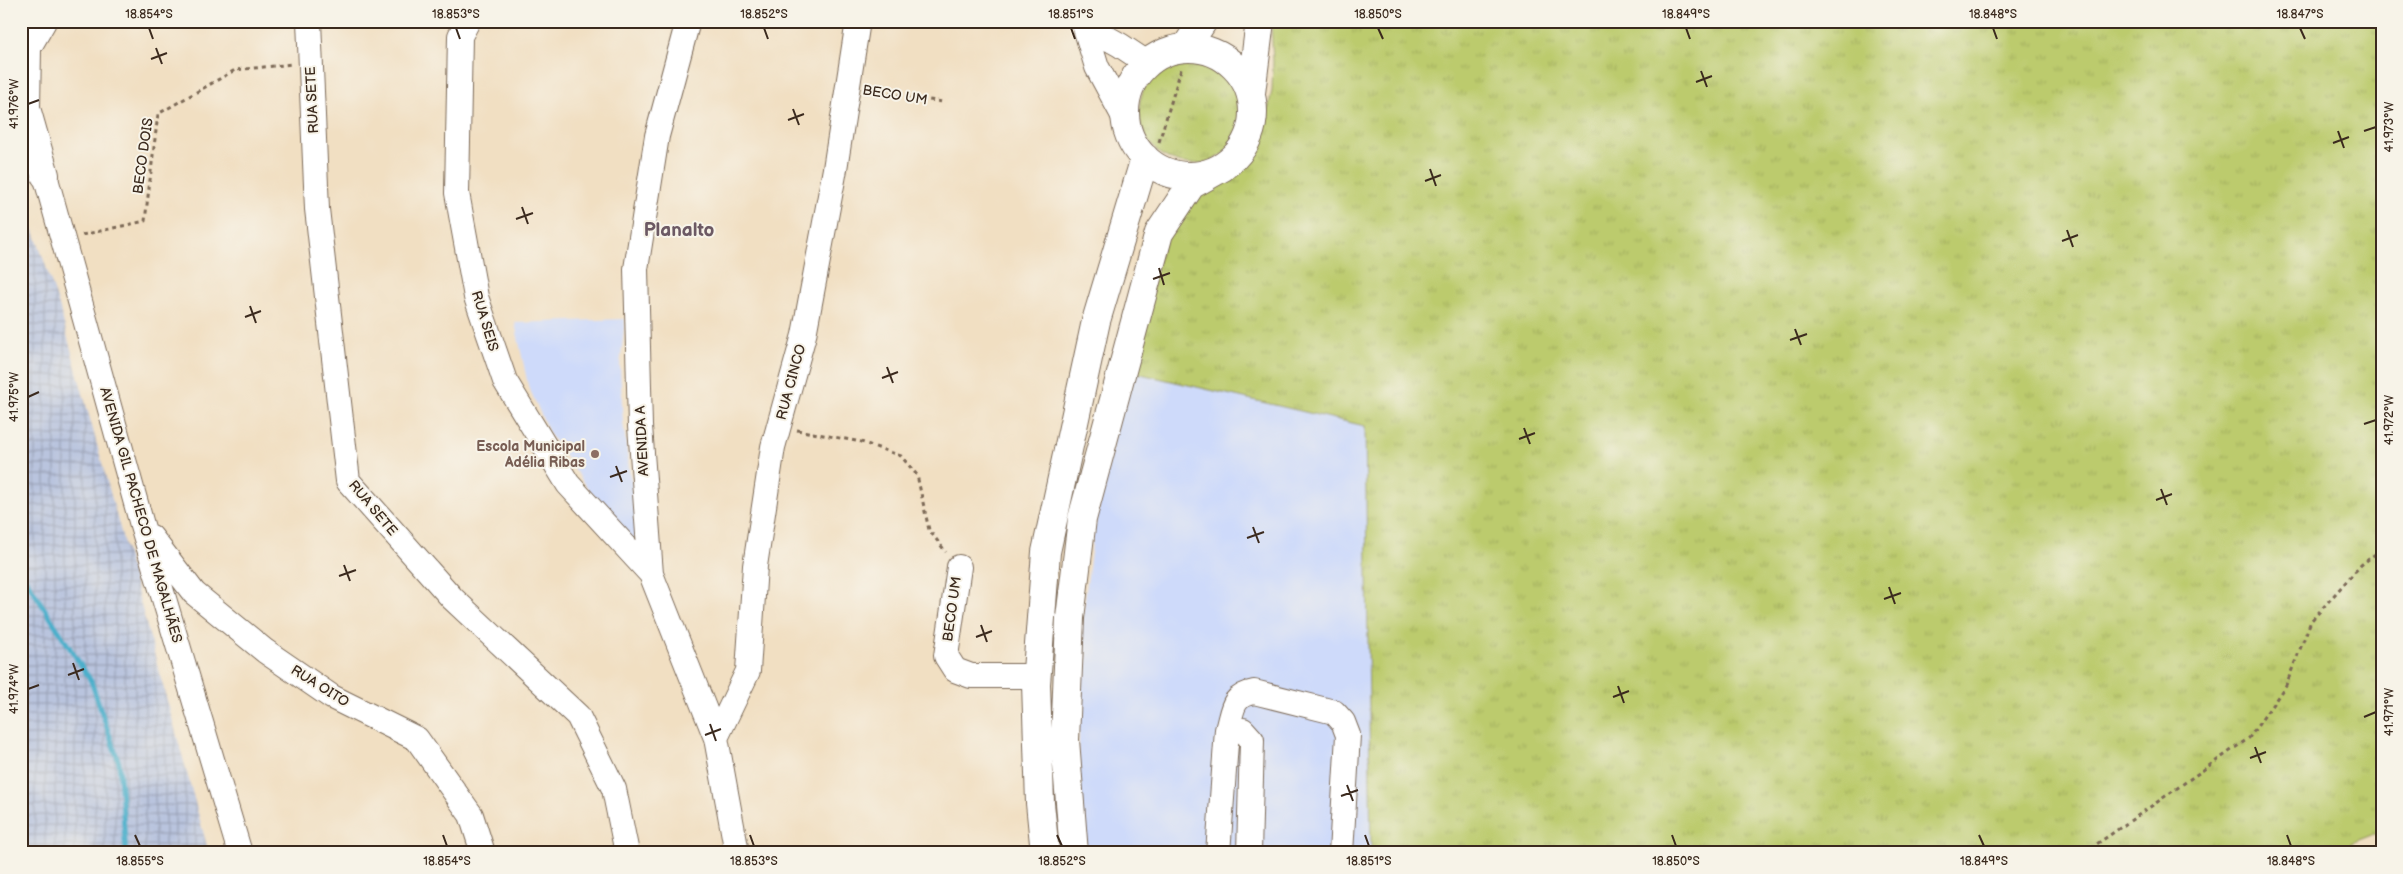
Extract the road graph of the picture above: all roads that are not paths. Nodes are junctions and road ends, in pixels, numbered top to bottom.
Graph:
1 (35, 21) edge
2 (42, 21) edge
3 (308, 21) edge
4 (468, 21) edge
5 (688, 21) edge
6 (858, 21) edge
7 (1203, 21) edge
8 (1260, 21) edge
9 (1083, 23) edge
10 (21, 35) edge
11 (1186, 47) junction
12 (1147, 63) junction
13 (1251, 93) junction
14 (1126, 121) junction
15 (1145, 158) junction
16 (21, 159) edge
17 (1223, 167) junction
18 (45, 175) junction
19 (142, 525) junction
20 (959, 567) road end
21 (651, 574) junction
22 (1036, 676) junction
23 (1227, 730) junction
24 (716, 738) junction
25 (240, 853) edge
26 (483, 853) edge
27 (627, 853) edge
28 (737, 853) edge
29 (1045, 853) edge
30 (1074, 853) edge
31 (1218, 853) edge
32 (1249, 853) edge
33 (1341, 853) edge

1 - 10 main road
2 - 18 main road
3 - 27 street, RUA SETE
4 - 21 street, RUA SEIS
5 - 21 street, AVENIDA A
6 - 24 street, RUA CINCO
7 - 11 main road
8 - 13 main road
9 - 12 street
9 - 14 street
11 - 12 main road
11 - 13 main road
12 - 14 main road
13 - 17 main road
14 - 15 main road
15 - 17 main road
15 - 22 main road
16 - 18 main road
17 - 30 main road
18 - 19 street, AVENIDA GIL PACHECO DE MAGALHÃES
19 - 25 street, AVENIDA GIL PACHECO DE MAGALHÃES
19 - 26 street, RUA OITO
20 - 22 street, BECO UM
21 - 24 street, AVENIDA A
22 - 29 main road
23 - 31 street
23 - 32 street
23 - 33 street
24 - 28 street, AVENIDA A

